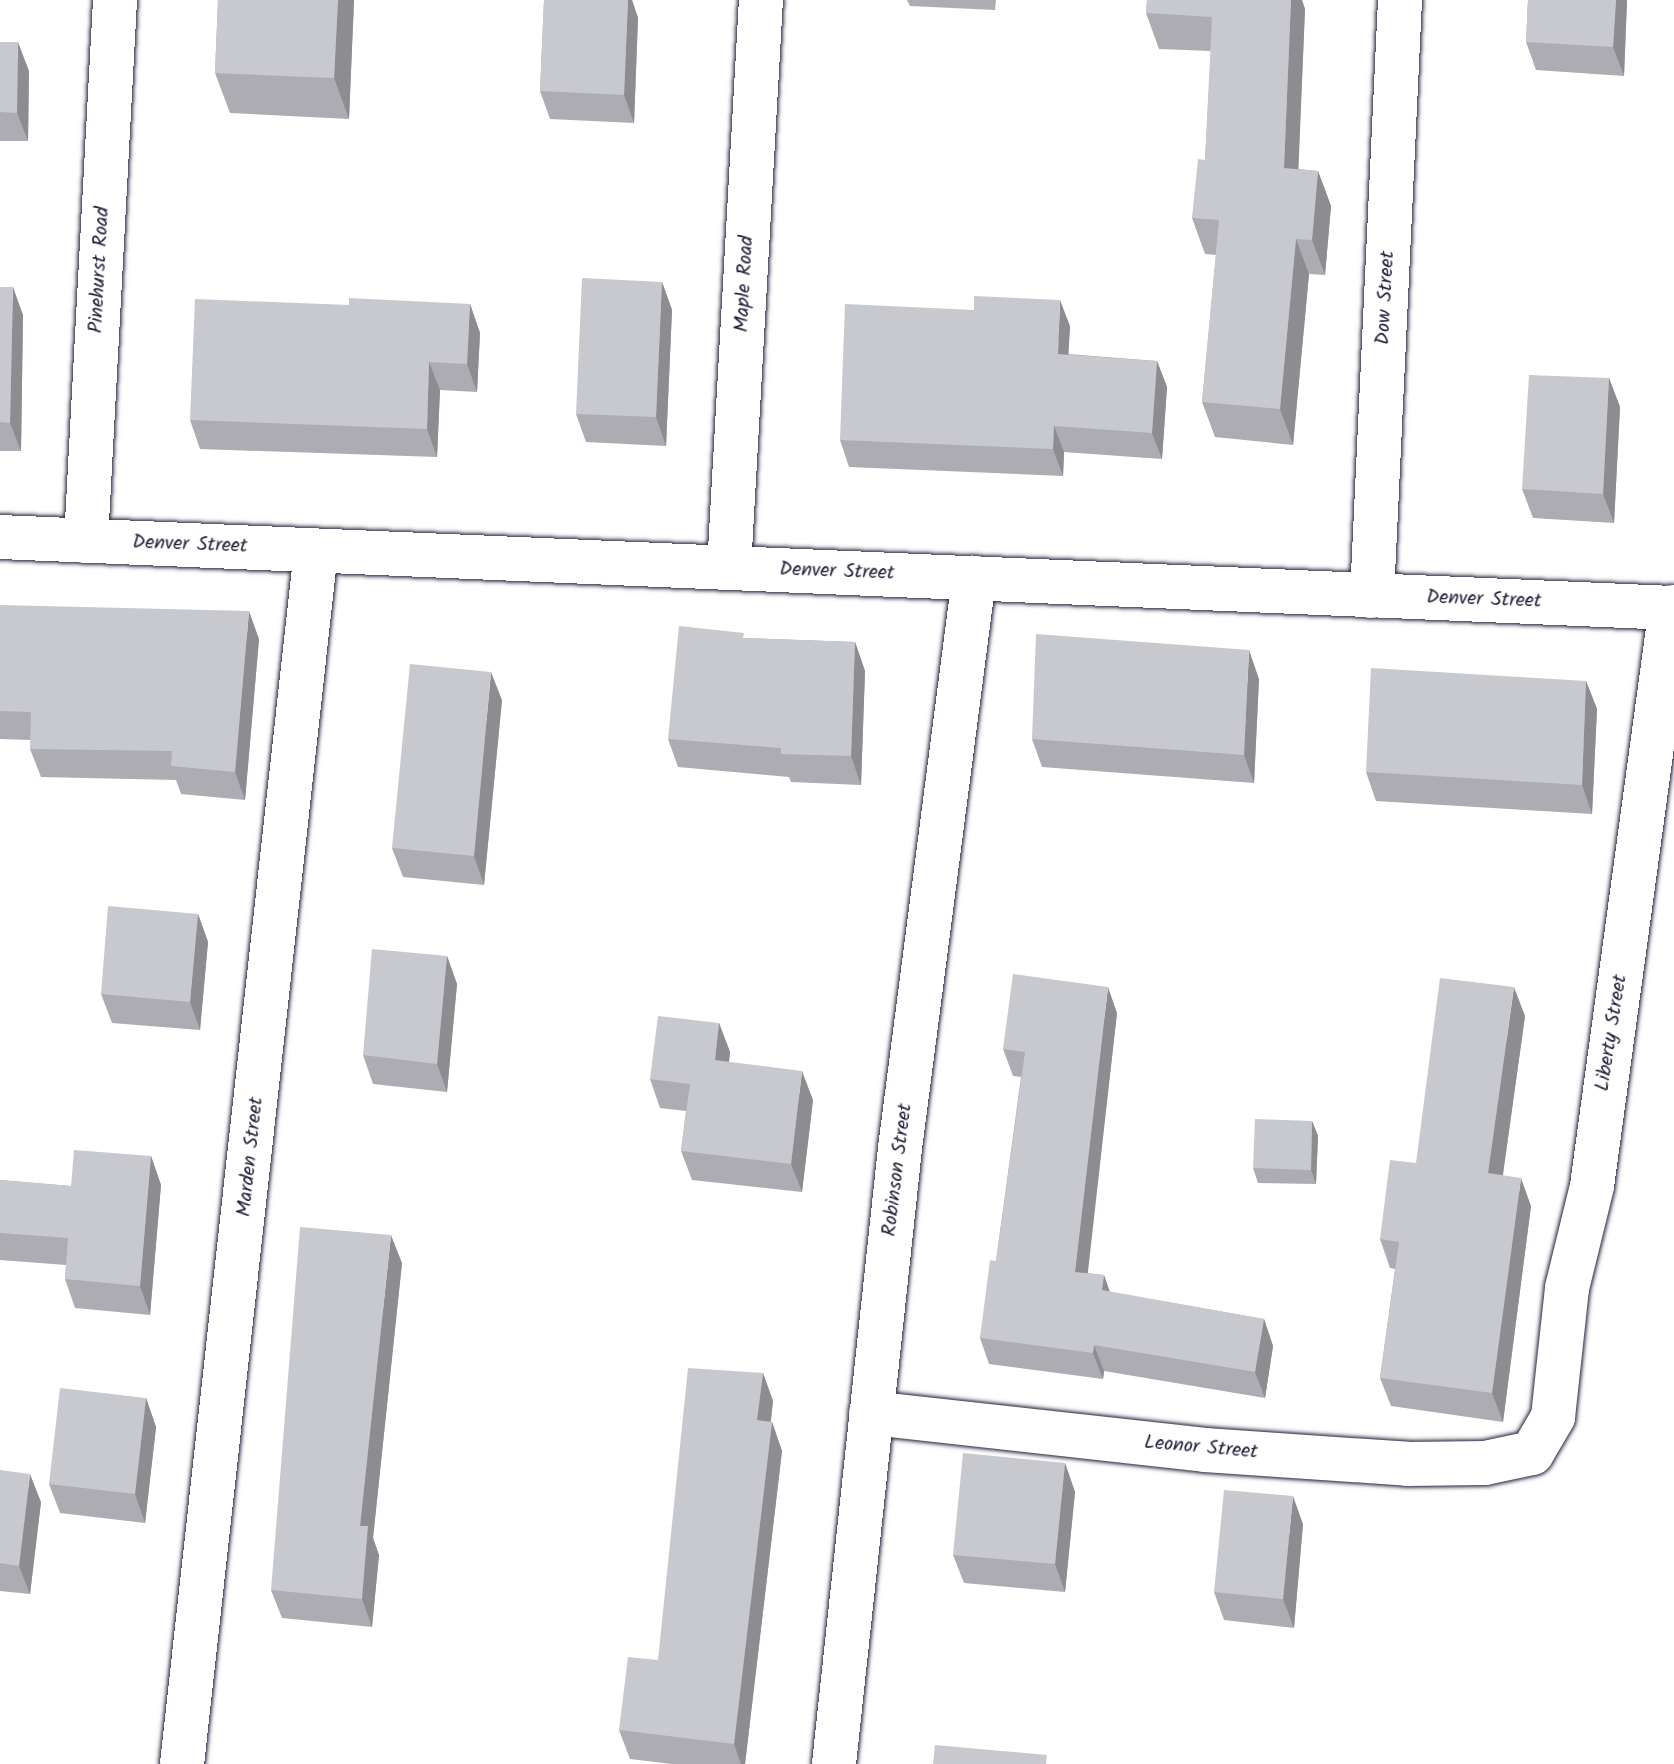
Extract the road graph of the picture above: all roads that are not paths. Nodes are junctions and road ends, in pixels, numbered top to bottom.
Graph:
1 (115, 0) edge
2 (761, 0) edge
3 (1400, 0) edge
4 (0, 537) edge
5 (86, 541) junction
6 (316, 550) junction
7 (729, 568) junction
8 (974, 578) junction
9 (1372, 596) junction
10 (1673, 608) edge
11 (871, 1413) junction
12 (1532, 1453) joint
13 (182, 1764) edge
14 (834, 1764) edge

1 - 5 street, Pinehurst Road
2 - 7 street, Maple Road
3 - 9 street, Dow Street
4 - 5 street, Denver Street
5 - 6 street, Denver Street
6 - 7 street, Denver Street
6 - 13 street, Marden Street
7 - 8 street, Denver Street
8 - 9 street, Denver Street
8 - 11 street, Robinson Street
9 - 10 street, Denver Street
10 - 12 street, Liberty Street
11 - 12 street, Leonor Street
11 - 14 street, Robinson Street

